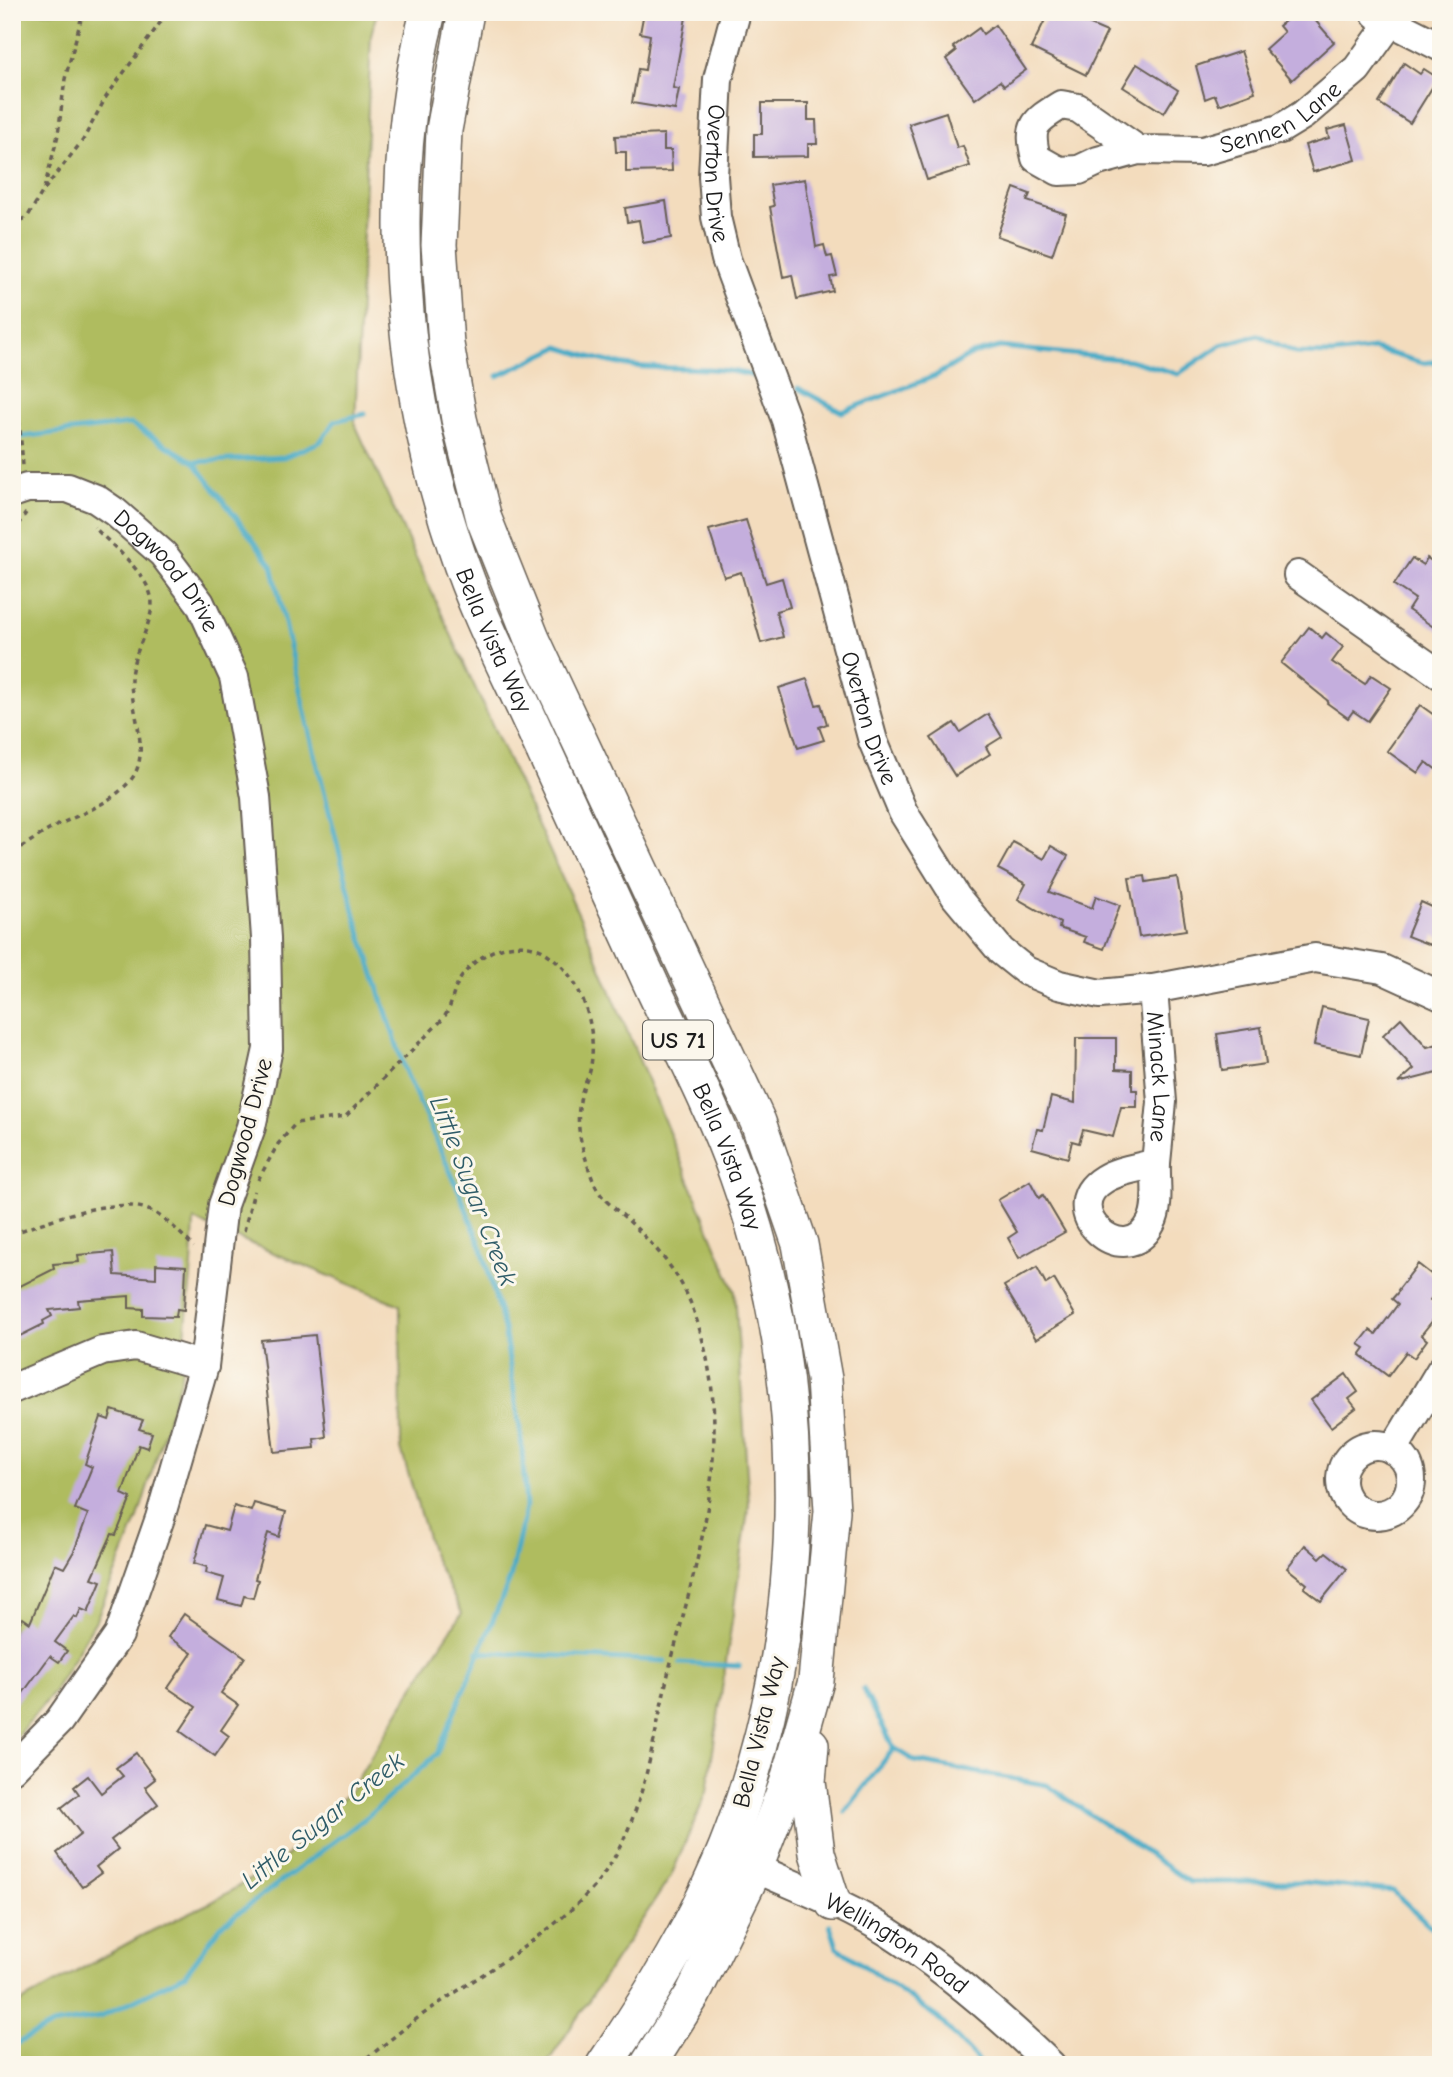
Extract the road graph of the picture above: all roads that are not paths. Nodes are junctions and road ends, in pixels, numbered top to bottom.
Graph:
1 (428, 12) edge
2 (466, 12) edge
3 (736, 12) edge
4 (1388, 15) edge
5 (1441, 47) edge
6 (1138, 150) dead end
7 (12, 493) edge
8 (1298, 575) dead end
9 (1441, 675) edge
10 (1153, 989) junction
11 (1441, 996) edge
12 (1156, 1163) dead end
13 (204, 1366) junction
14 (1441, 1370) edge
15 (12, 1389) edge
16 (1393, 1450) dead end
17 (816, 1681) junction
18 (12, 1769) edge
19 (723, 1853) junction
20 (755, 1868) junction
21 (833, 1903) junction
22 (604, 2065) edge
23 (648, 2065) edge
24 (1051, 2065) edge

1 - 19 main road, Bella Vista Way / US 71
2 - 17 main road, Bella Vista Way / US 71
3 - 10 street, Overton Drive
4 - 5 street
4 - 6 street, Sennen Lane
7 - 13 street, Dogwood Drive
8 - 9 street
10 - 11 street, Overton Drive
10 - 12 street, Minack Lane
13 - 15 street
13 - 18 street, Dogwood Drive
14 - 16 street
17 - 20 main road, Bella Vista Way / US 71
17 - 21 main road
19 - 20 street, Wellington Road
19 - 22 main road, Bella Vista Way / US 71
20 - 21 street, Wellington Road
20 - 23 main road, Bella Vista Way / US 71
21 - 24 street, Wellington Road

